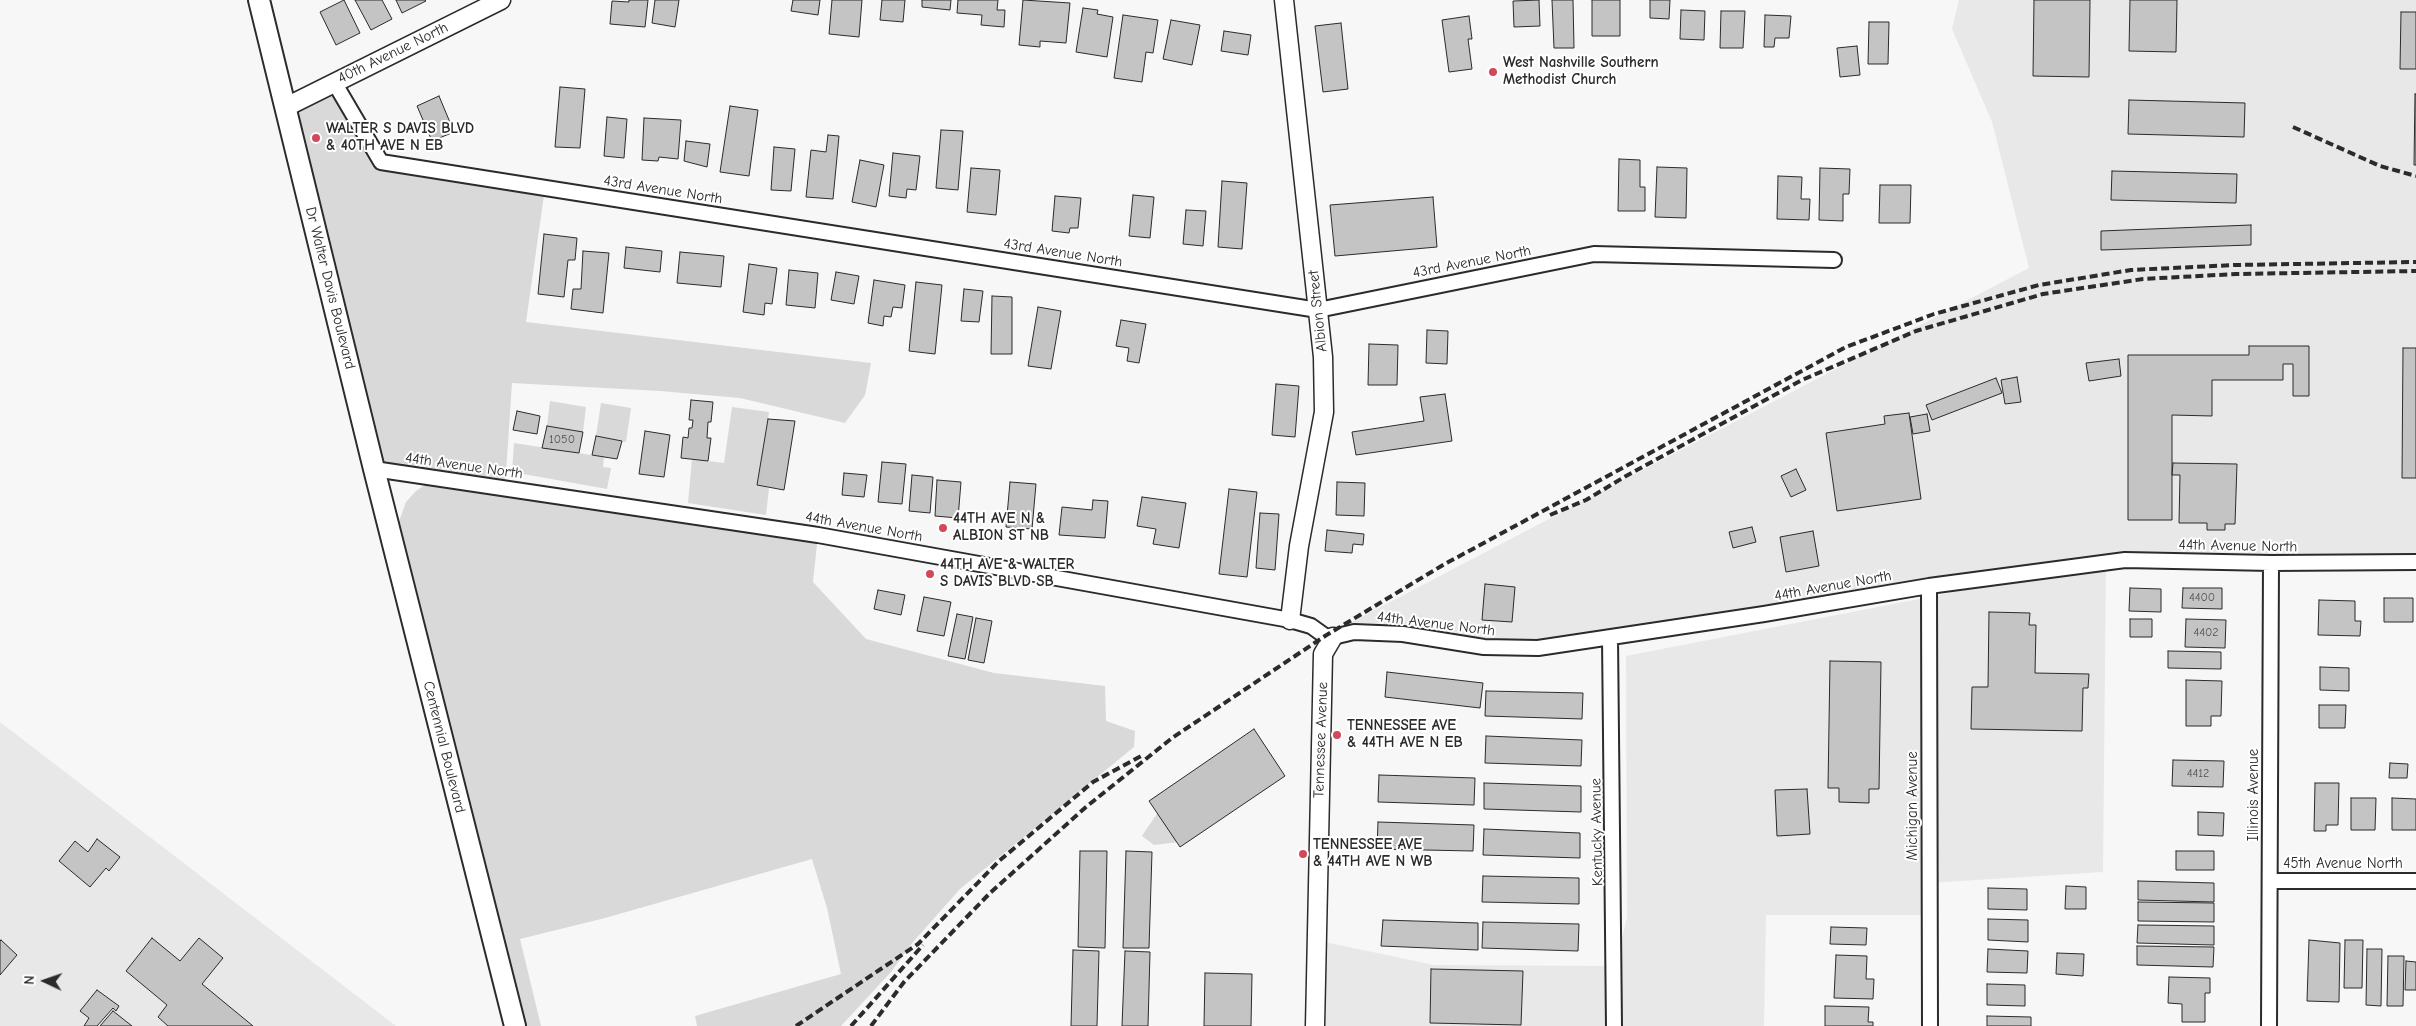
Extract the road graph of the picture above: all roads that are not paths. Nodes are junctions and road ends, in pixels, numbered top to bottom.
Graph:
1 (258, 0) edge
2 (501, 0) edge
3 (1284, 0) edge
4 (334, 82) junction
5 (286, 107) junction
6 (1834, 260) dead end
7 (1318, 310) junction
8 (374, 469) junction
9 (2416, 562) edge
10 (2271, 563) junction
11 (1929, 586) junction
12 (1290, 620) junction
13 (1333, 637) junction
14 (1610, 638) junction
15 (2416, 880) edge
16 (2271, 881) junction
17 (515, 1026) edge
18 (1315, 1026) edge
19 (1614, 1026) edge
20 (1930, 1026) edge
21 (2269, 1026) edge

1 - 5 main road, Dr Walter Davis Boulevard
2 - 4 street, 40th Avenue North
3 - 7 street, Albion Street
4 - 5 street, 40th Avenue North
4 - 7 street, 43rd Avenue North
5 - 8 main road, Dr Walter Davis Boulevard
6 - 7 street, 43rd Avenue North
7 - 12 street, Albion Street
8 - 12 street, 44th Avenue North
8 - 17 main road, Centennial Boulevard
9 - 10 street, 44th Avenue North
10 - 11 street, 44th Avenue North
10 - 16 street, Illinois Avenue
11 - 14 street, 44th Avenue North
11 - 20 street, Michigan Avenue
12 - 13 street, 44th Avenue North
13 - 14 street, 44th Avenue North
13 - 18 street, Tennessee Avenue
14 - 19 street, Kentucky Avenue
15 - 16 street, 45th Avenue North
16 - 21 street, Illinois Avenue

